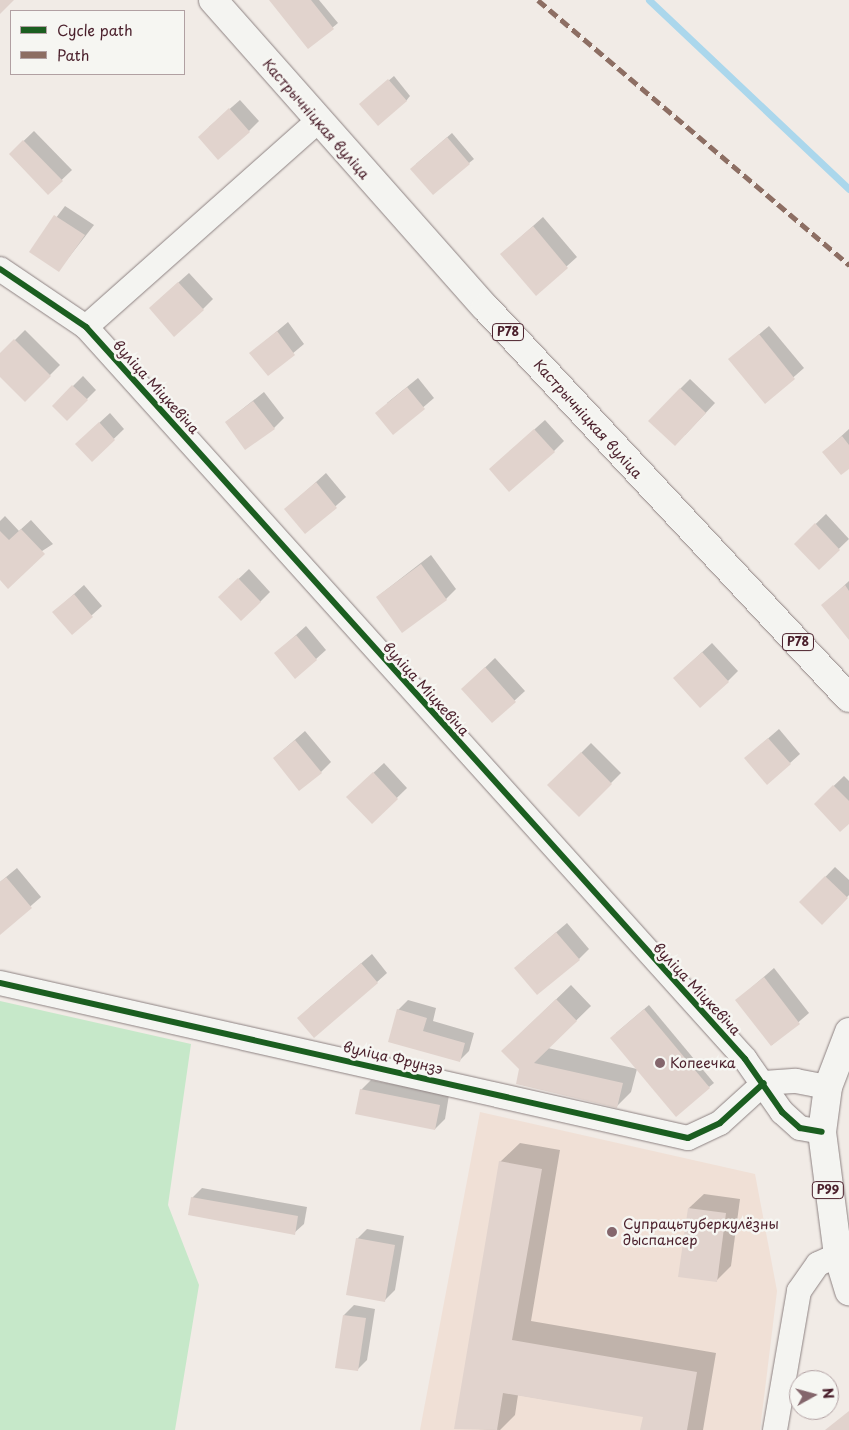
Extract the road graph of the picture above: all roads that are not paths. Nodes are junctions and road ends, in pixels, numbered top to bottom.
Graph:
1 (213, 0) edge
2 (317, 122) junction
3 (0, 269) edge
4 (86, 327) junction
5 (849, 698) edge
6 (0, 983) edge
7 (849, 1032) edge
8 (764, 1083) junction
9 (828, 1087) junction
10 (822, 1132) junction
11 (838, 1255) junction
12 (849, 1291) edge
13 (775, 1430) edge

1 - 2 main road, Кастрычніцкая вуліца / Р78
2 - 4 street
2 - 5 main road, Кастрычніцкая вуліца / Р78
3 - 4 street, вуліца Міцкевіча
4 - 8 street, вуліца Міцкевіча
6 - 8 street, вуліца Фрунзэ
7 - 9 main road, Р99
8 - 9 street
8 - 10 street, вуліца Міцкевіча
9 - 10 main road, Р99
10 - 11 main road, Р99
11 - 12 main road, Р99
11 - 13 street

